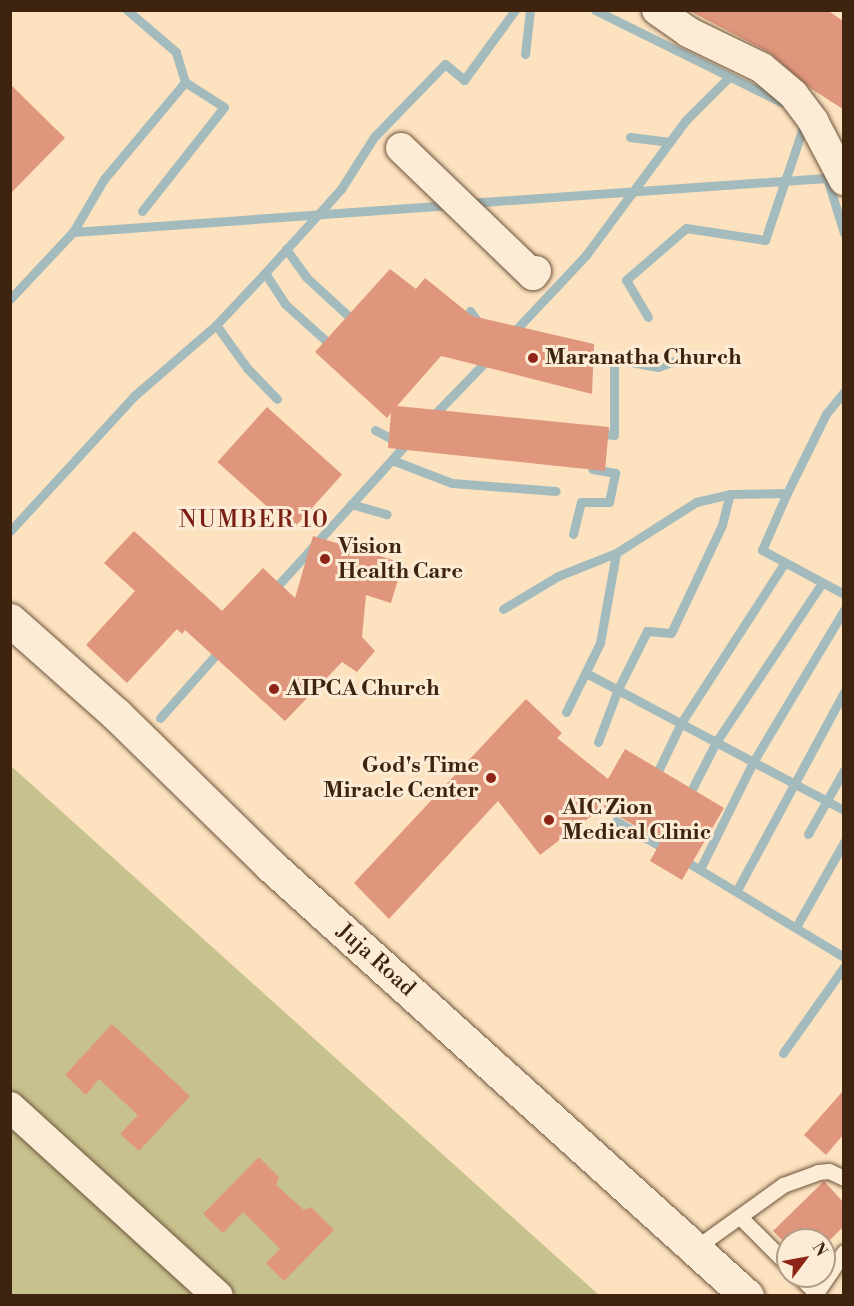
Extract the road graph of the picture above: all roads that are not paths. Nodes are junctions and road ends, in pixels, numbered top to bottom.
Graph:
1 (657, 10) edge
2 (401, 148) dead end
3 (843, 180) edge
4 (536, 271) dead end
5 (10, 620) edge
6 (10, 1107) edge
7 (843, 1178) edge
8 (741, 1218) junction
9 (694, 1249) junction
10 (843, 1252) edge
11 (776, 1253) edge
12 (815, 1294) edge
13 (218, 1296) edge
14 (747, 1296) edge

1 - 3 street
2 - 4 street
5 - 9 main road, Juja Road
6 - 13 street
7 - 8 lane
8 - 9 lane
8 - 11 lane
9 - 14 main road, Juja Road
10 - 12 lane

